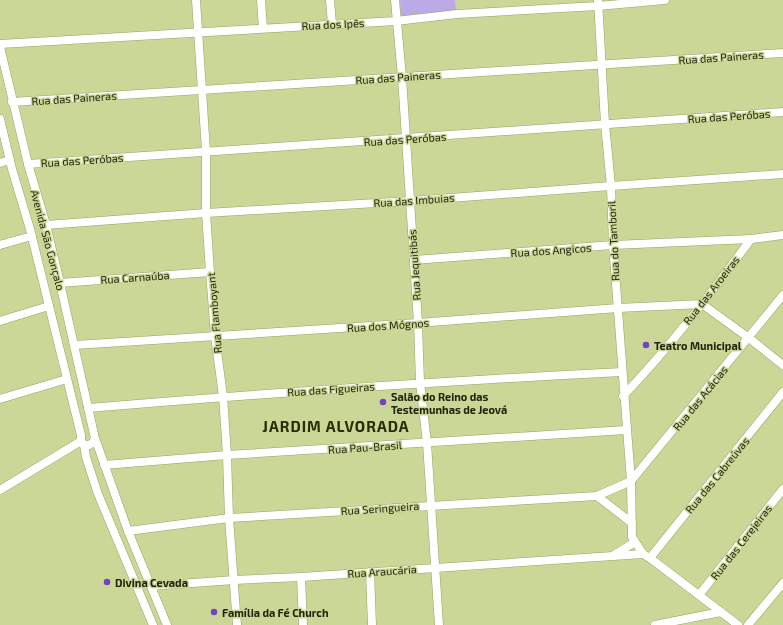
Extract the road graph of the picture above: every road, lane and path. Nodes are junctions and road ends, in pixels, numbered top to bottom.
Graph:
1 (196, 0) edge
2 (261, 0) edge
3 (330, 0) edge
4 (395, 0) edge
5 (665, 0) edge
6 (598, 3) edge
7 (396, 21) junction
8 (332, 24) junction
9 (263, 28) junction
10 (198, 32) junction
11 (0, 45) edge
12 (783, 53) edge
13 (602, 64) junction
14 (402, 77) junction
15 (202, 89) junction
16 (12, 102) junction
17 (783, 112) edge
18 (0, 119) edge
19 (604, 124) junction
20 (406, 139) junction
21 (206, 151) junction
22 (10, 160) junction
23 (0, 163) edge
24 (28, 164) junction
25 (783, 174) edge
26 (611, 186) junction
27 (410, 201) junction
28 (206, 213) junction
29 (46, 225) junction
30 (783, 235) edge
31 (32, 236) junction
32 (751, 239) junction
33 (0, 245) edge
34 (613, 245) junction
35 (414, 260) junction
36 (210, 272) junction
37 (60, 283) junction
38 (783, 295) edge
39 (702, 304) junction
40 (49, 306) junction
41 (618, 308) junction
42 (0, 321) edge
43 (418, 323) junction
44 (215, 336) junction
45 (749, 338) junction
46 (75, 345) junction
47 (783, 365) edge
48 (622, 372) junction
49 (67, 379) junction
50 (420, 383) junction
51 (783, 392) edge
52 (223, 396) junction
53 (624, 396) junction
54 (0, 399) edge
55 (88, 408) junction
56 (626, 430) junction
57 (94, 437) junction
58 (82, 440) junction
59 (427, 443) junction
60 (227, 455) junction
61 (104, 465) junction
62 (631, 481) junction
63 (783, 489) edge
64 (0, 490) edge
65 (597, 496) junction
66 (430, 505) junction
67 (229, 518) junction
68 (632, 523) junction
69 (128, 531) junction
70 (635, 542) junction
71 (613, 556) junction
72 (647, 556) junction
73 (435, 567) junction
74 (370, 572) junction
75 (301, 577) junction
76 (234, 580) junction
77 (783, 583) edge
78 (151, 586) junction
79 (699, 595) junction
80 (721, 612) junction
81 (153, 625) edge
82 (167, 625) edge
83 (237, 625) edge
84 (303, 625) edge
85 (372, 625) edge
86 (438, 625) edge
87 (655, 625) edge
88 (738, 625) edge
89 (748, 625) edge

1 - 10 street, Rua Flamboyant
2 - 9 street
3 - 8 street
4 - 7 street, Rua Jequitibás
5 - 6 street, Rua dos Ipês
6 - 7 street, Rua dos Ipês
6 - 13 street, Rua do Tamboril
7 - 8 street, Rua dos Ipês
7 - 14 street, Rua Jequitibás
8 - 9 street, Rua dos Ipês
9 - 10 street, Rua dos Ipês
10 - 11 street, Rua dos Ipês
10 - 15 street, Rua Flamboyant
11 - 16 street, Avenida São Gonçalo
12 - 13 street, Rua das Paineras
13 - 14 street, Rua das Paineras
13 - 19 street, Rua do Tamboril
14 - 15 street, Rua das Paineras
14 - 20 street, Rua Jequitibás
15 - 16 street, Rua das Paineras
15 - 21 street, Rua Flamboyant
16 - 24 street, Avenida São Gonçalo
17 - 19 street, Rua das Peróbas
18 - 22 street, Avenida São Gonçalo
19 - 20 street, Rua das Peróbas
19 - 26 street, Rua do Tamboril
20 - 21 street, Rua das Peróbas
20 - 27 street, Rua Jequitibás
21 - 24 street, Rua das Peróbas
21 - 28 street, Rua Flamboyant
22 - 23 street
22 - 31 street, Avenida São Gonçalo
24 - 29 street, Avenida São Gonçalo
25 - 26 street, Rua das Imbuias
26 - 27 street, Rua das Imbuias
26 - 34 street, Rua do Tamboril
27 - 28 street, Rua das Imbuias
27 - 35 street, Rua Jequitibás
28 - 29 street, Rua das Imbuias
28 - 36 street, Rua Flamboyant
29 - 37 street, Avenida São Gonçalo
30 - 32 street, Rua dos Angicos
31 - 33 street
31 - 40 street, Avenida São Gonçalo
32 - 34 street, Rua dos Angicos
32 - 39 street, Rua das Aroeiras
34 - 35 street, Rua dos Angicos
34 - 41 street, Rua do Tamboril
35 - 43 street, Rua Jequitibás
36 - 37 street, Rua Carnaúba
36 - 44 street, Rua Flamboyant
37 - 46 street, Avenida São Gonçalo
38 - 45 street, Rua das Acácias
39 - 41 street, Rua dos Mógnos
39 - 45 street
39 - 53 street, Rua das Aroeiras
40 - 42 street
40 - 49 street, Avenida São Gonçalo
41 - 43 street, Rua dos Mógnos
41 - 48 street, Rua do Tamboril
43 - 44 street, Rua dos Mógnos
43 - 50 street, Rua Jequitibás
44 - 46 street, Rua dos Mógnos
44 - 52 street, Rua Flamboyant
45 - 47 street
45 - 62 street, Rua das Acácias
46 - 55 street, Avenida São Gonçalo
48 - 50 street, Rua das Figueiras
48 - 53 street, Rua do Tamboril
49 - 54 street
49 - 58 street, Avenida São Gonçalo
50 - 52 street, Rua das Figueiras
50 - 59 street, Rua Jequitibás
51 - 72 street, Rua das Cabreúvas
52 - 55 street, Rua das Figueiras
52 - 60 street, Rua Flamboyant
53 - 56 street, Rua do Tamboril
55 - 57 street, Avenida São Gonçalo
56 - 59 street, Rua Pau-Brasil
56 - 62 street, Rua do Tamboril
57 - 58 street
57 - 58 street
57 - 61 street, Avenida São Gonçalo
58 - 64 street
58 - 81 street, Avenida São Gonçalo
59 - 60 street, Rua Pau-Brasil
59 - 66 street, Rua Jequitibás
60 - 61 street, Rua Pau-Brasil
60 - 67 street, Rua Flamboyant
61 - 69 street, Avenida São Gonçalo
62 - 65 street, Rua Seringueira
62 - 68 street, Rua do Tamboril
63 - 79 street, Rua das Cerejeiras
65 - 66 street, Rua Seringueira
65 - 68 street
66 - 67 street, Rua Seringueira
66 - 73 street, Rua Jequitibás
67 - 69 street, Rua Seringueira
67 - 76 street, Rua Flamboyant
68 - 70 street, Rua do Tamboril
69 - 78 street, Avenida São Gonçalo
70 - 71 street, Rua Araucária
70 - 72 street
71 - 72 street, Rua Araucária
71 - 73 street, Rua Araucária
72 - 79 street
73 - 74 street, Rua Araucária
73 - 86 street, Rua Jequitibás
74 - 75 street, Rua Araucária
74 - 85 street
75 - 76 street, Rua Araucária
75 - 84 street
76 - 78 street, Rua Araucária
76 - 83 street, Rua Flamboyant
77 - 89 street
78 - 82 street, Avenida São Gonçalo
79 - 80 street
80 - 87 street
80 - 88 street

